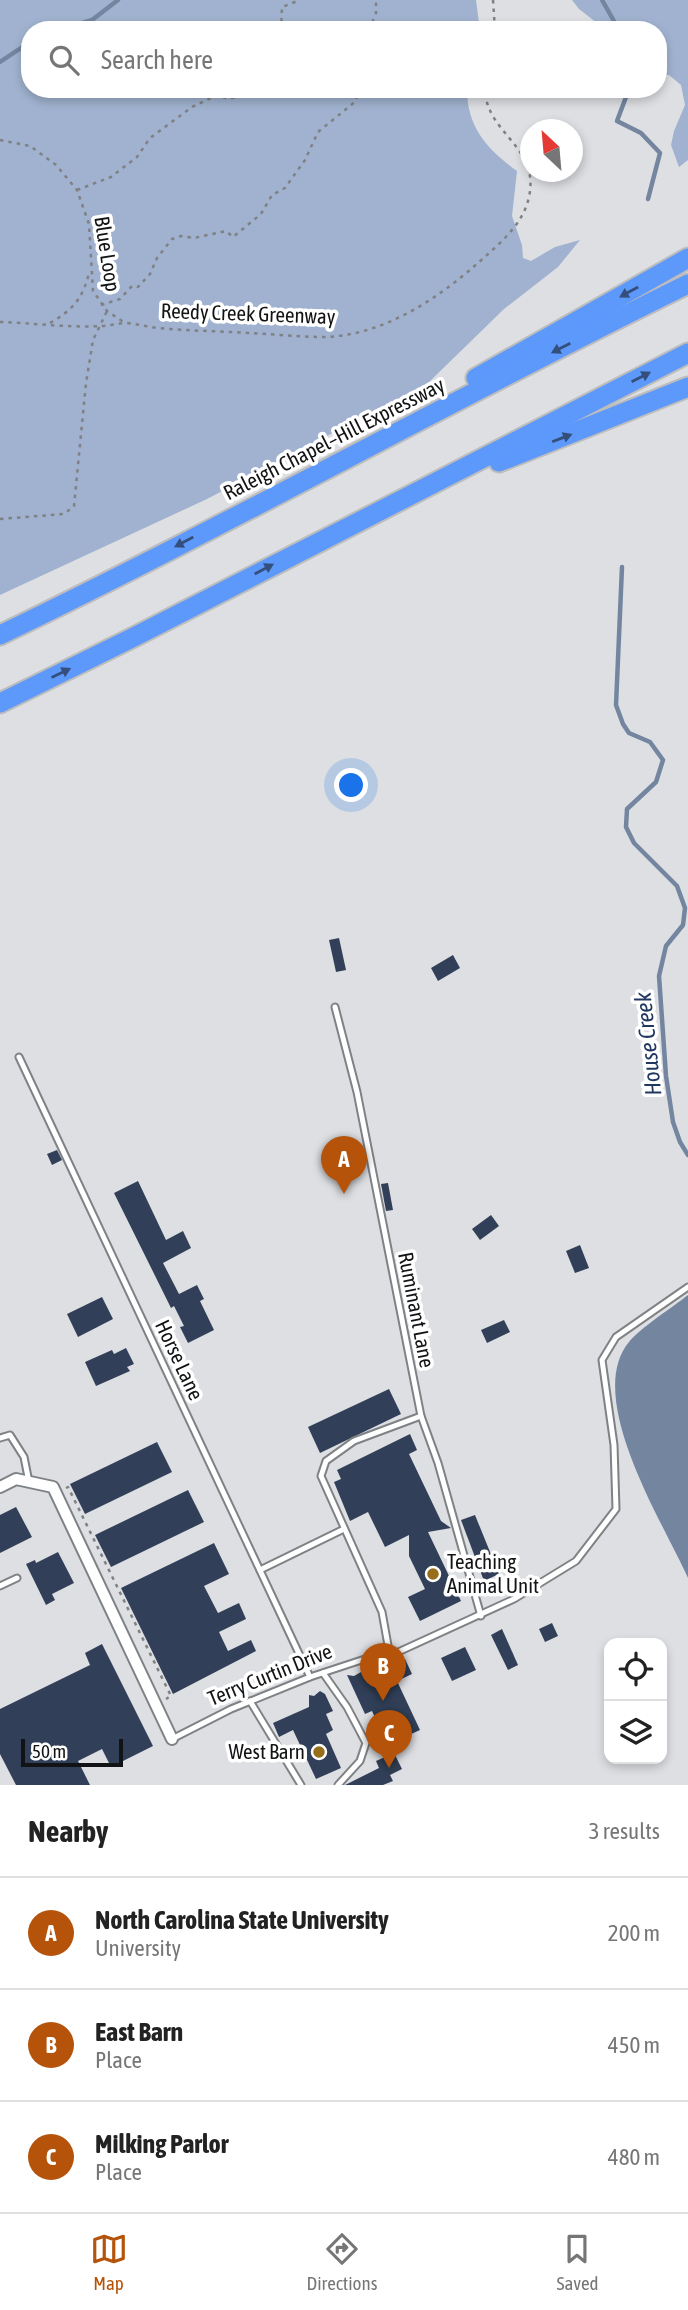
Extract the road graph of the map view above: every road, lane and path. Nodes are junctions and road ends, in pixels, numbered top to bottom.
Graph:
1 (300, 0) edge
2 (376, 0) edge
3 (493, 0) edge
4 (281, 21) edge
5 (373, 21) edge
6 (494, 21) edge
7 (211, 98) edge
8 (356, 98) edge
9 (485, 98) edge
10 (0, 139) edge
11 (78, 190) junction
12 (688, 258) edge
13 (90, 270) junction
14 (688, 284) edge
15 (101, 305) junction
16 (107, 312) junction
17 (0, 322) edge
18 (125, 323) junction
19 (50, 324) junction
20 (100, 326) junction
21 (688, 353) edge
22 (688, 387) edge
23 (331, 465) junction
24 (406, 497) junction
25 (0, 519) edge
26 (97, 588) junction
27 (0, 627) edge
28 (0, 635) edge
29 (0, 703) edge
30 (335, 1007) dead end
31 (19, 1057) dead end
32 (688, 1287) edge
33 (421, 1416) junction
34 (0, 1438) edge
35 (29, 1482) junction
36 (0, 1487) edge
37 (56, 1492) junction
38 (344, 1529) junction
39 (260, 1570) junction
40 (17, 1578) dead end
41 (0, 1586) edge
42 (481, 1616) junction
43 (388, 1651) junction
44 (323, 1672) junction
45 (310, 1677) junction
46 (250, 1701) junction
47 (156, 1704) junction
48 (172, 1739) joint
49 (302, 1785) edge
50 (338, 1785) edge

1 - 4 path
2 - 5 path
3 - 6 path
7 - 11 path
8 - 15 path
9 - 18 path, Reedy Creek Greenway
10 - 11 path, Blue Loop
11 - 13 path, Blue Loop
12 -> 23 highway
13 - 15 path, Blue Loop
13 - 19 path
14 -> 23 highway, Raleigh Chapel–Hill Expressway
15 - 16 path, Blue Loop
16 - 18 path, Blue Loop
16 - 20 path
17 - 19 path, Reedy Creek Greenway
18 - 20 path, Reedy Creek Greenway
19 - 20 path, Reedy Creek Greenway
20 - 25 path
24 -> 21 highway
24 -> 22 highway
23 -> 26 highway, Raleigh Chapel–Hill Expressway
29 -> 24 highway
26 - 27 highway
26 - 28 highway, Raleigh Chapel–Hill Expressway
30 - 33 lane, Ruminant Lane
31 - 39 lane, Horse Lane
32 - 42 lane, Terry Curtin Drive
33 - 38 lane
33 - 42 lane, Ruminant Lane
34 - 35 lane
35 - 36 street
35 - 37 street
37 - 47 street, Terry Curtin Drive
37 - 47 path
38 - 39 lane
38 - 43 lane
39 - 45 lane, Horse Lane
40 - 41 lane
42 - 43 lane, Terry Curtin Drive
43 - 44 lane, Terry Curtin Drive
44 - 45 lane, Terry Curtin Drive
44 - 50 lane
45 - 46 lane, Terry Curtin Drive
46 - 48 lane, Terry Curtin Drive
46 - 49 lane
47 - 48 street, Terry Curtin Drive

